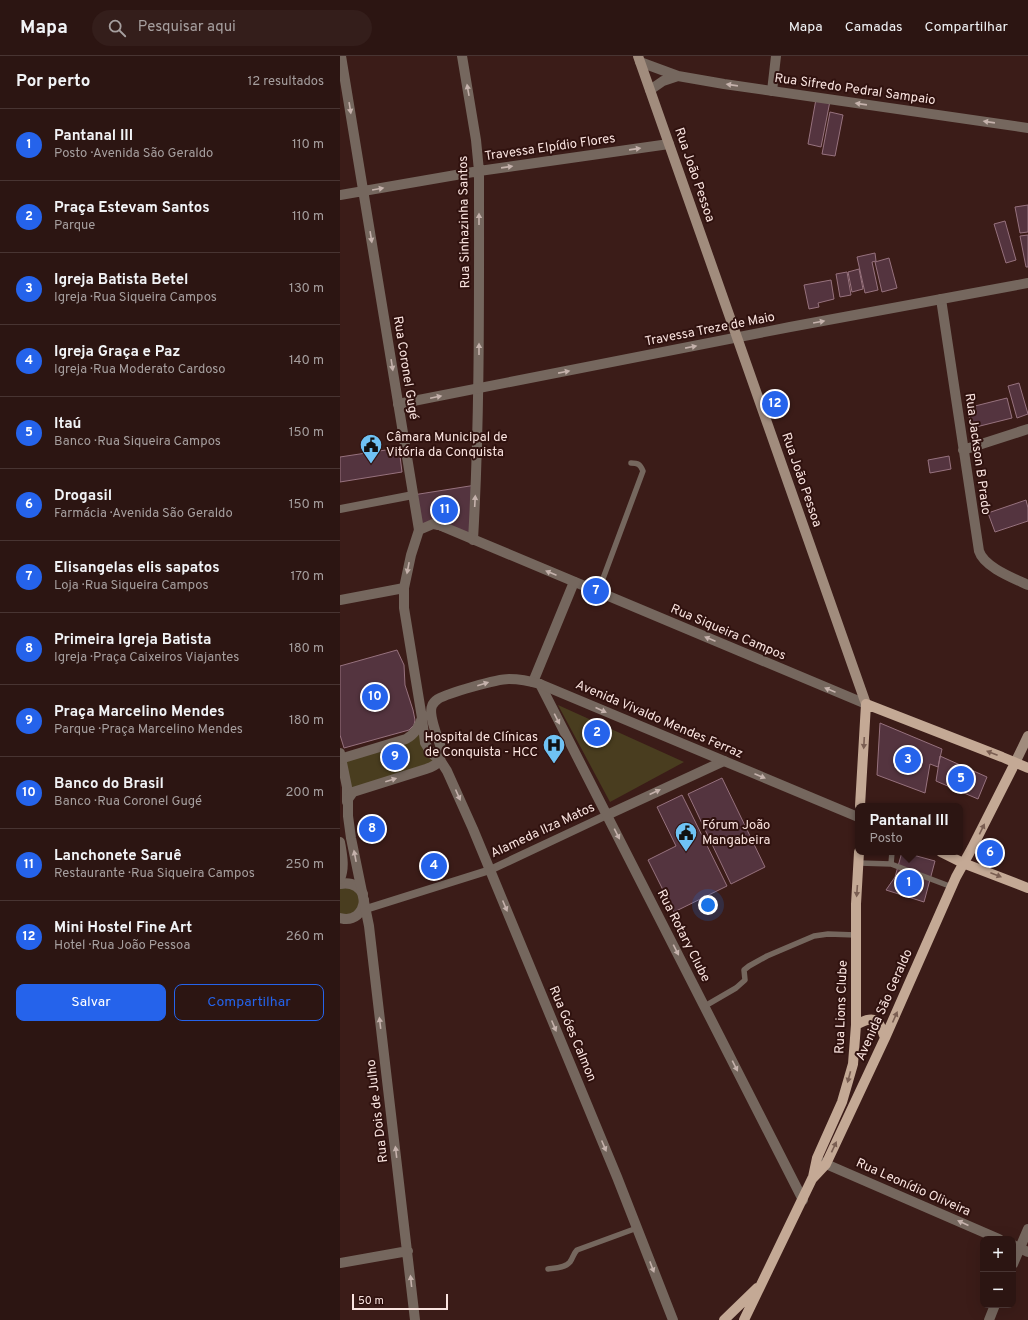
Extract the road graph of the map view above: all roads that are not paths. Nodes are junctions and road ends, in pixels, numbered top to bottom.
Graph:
1 (341, 56) edge
2 (462, 56) edge
3 (776, 56) edge
4 (639, 59) edge
5 (678, 76) junction
6 (650, 90) junction
7 (772, 91) junction
8 (1028, 128) edge
9 (669, 144) junction
10 (479, 171) junction
11 (363, 191) junction
12 (340, 195) edge
13 (1028, 283) edge
14 (941, 299) junction
15 (737, 337) junction
16 (479, 388) junction
17 (398, 404) junction
18 (1028, 429) edge
19 (963, 450) junction
20 (631, 463) dead end
21 (413, 496) junction
22 (340, 509) edge
23 (419, 530) junction
24 (473, 540) junction
25 (574, 582) junction
26 (1028, 585) edge
27 (404, 588) junction
28 (598, 592) junction
29 (340, 600) edge
30 (536, 683) junction
31 (417, 685) junction
32 (444, 696) junction
33 (866, 704) junction
34 (422, 718) junction
35 (1028, 736) edge
36 (340, 757) edge
37 (440, 760) junction
38 (724, 761) junction
39 (1015, 763) junction
40 (1028, 768) edge
41 (347, 802) junction
42 (860, 803) edge
43 (607, 815) junction
44 (855, 815) edge
45 (340, 842) edge
46 (859, 855) edge
47 (892, 855) edge
48 (947, 855) edge
49 (859, 863) junction
50 (963, 863) junction
51 (890, 864) junction
52 (490, 870) junction
53 (340, 879) edge
54 (340, 884) edge
55 (952, 887) junction
56 (1028, 888) edge
57 (365, 901) junction
58 (340, 918) edge
59 (856, 935) junction
60 (705, 1006) junction
61 (856, 1025) junction
62 (885, 1038) junction
63 (821, 1162) junction
64 (803, 1200) junction
65 (637, 1228) junction
66 (1028, 1229) edge
67 (992, 1236) edge
68 (1020, 1248) edge
69 (408, 1251) junction
70 (340, 1263) edge
71 (548, 1269) dead end
72 (762, 1282) junction
73 (995, 1308) edge
74 (415, 1320) edge
75 (673, 1320) edge
76 (725, 1320) edge
77 (744, 1320) edge
78 (989, 1320) edge

1 -> 11 street, Rua Coronel Gugé
10 -> 2 street, Rua Sinhazinha Santos
3 - 7 street
4 - 5 street, Rua Sifredo Pedral Sampaio
4 - 6 main road, Rua João Pessoa
5 - 6 street
7 -> 5 street, Rua Sifredo Pedral Sampaio
6 - 9 main road, Rua João Pessoa
8 -> 7 street, Rua Sifredo Pedral Sampaio
10 -> 9 street, Travessa Elpídio Flores
9 - 15 main road, Rua João Pessoa
11 -> 10 street, Travessa Elpídio Flores
16 -> 10 street, Rua Sinhazinha Santos
11 - 12 street, Travessa Elpídio Flores
11 -> 17 street, Rua Coronel Gugé
13 - 14 street, Travessa Treze de Maio
15 -> 14 street, Travessa Treze de Maio
14 - 19 street, Rua Jackson B Prado
16 -> 15 street, Travessa Treze de Maio
15 - 33 main road, Rua João Pessoa
17 -> 16 street, Travessa Treze de Maio
24 -> 16 street, Rua Sinhazinha Santos
17 - 21 street, Rua Coronel Gugé
18 - 19 street
19 - 26 street, Rua Jackson B Prado
20 - 28 lane
21 - 22 street
21 - 23 street, Rua Coronel Gugé
23 - 24 street, Rua Siqueira Campos
23 -> 27 street, Rua Coronel Gugé
25 -> 24 street, Rua Siqueira Campos
25 - 28 street, Rua Siqueira Campos
25 - 30 street
27 - 29 street
27 - 31 street, Rua Coronel Gugé
33 -> 28 street, Rua Siqueira Campos
32 -> 30 street, Avenida Vivaldo Mendes Ferraz
30 -> 38 street, Avenida Vivaldo Mendes Ferraz
30 -> 43 street, Rua Rotary Clube
31 - 32 street
31 - 34 street, Rua Coronel Gugé
32 - 37 street
39 -> 33 main road, Rua Siqueira Campos
33 -> 42 main road, Rua João Pessoa
34 - 36 street
34 - 37 street, Rua Coronel Gugé
35 - 39 main road, Avenida São Geraldo
36 - 41 street, Rua Dois de Julho
41 -> 37 street
37 -> 52 street, Rua Góes Calmon
43 -> 38 street
38 -> 44 street, Avenida Vivaldo Mendes Ferraz
39 - 40 main road, Rua Siqueira Campos
50 -> 39 main road, Avenida São Geraldo
57 -> 41 street, Rua Dois de Julho
43 - 52 street, Alameda Ilza Matos
43 -> 60 street, Rua Rotary Clube
45 - 53 street
46 - 49 main road, Rua Lions Clube
47 - 51 lane
48 - 50 main road
49 - 51 lane
49 -> 59 main road, Rua Lions Clube
50 - 55 main road, Avenida São Geraldo
50 -> 56 main road
51 - 55 lane
52 - 57 street, Alameda Ilza Matos
52 -> 65 street, Rua Góes Calmon
54 - 57 street
62 -> 55 main road, Avenida São Geraldo
57 - 58 street
69 -> 57 street, Rua Dois de Julho
59 - 60 lane
59 - 61 main road, Rua Lions Clube
60 -> 64 street, Rua Rotary Clube
61 - 62 main road
61 -> 63 main road, Rua Lions Clube
63 -> 62 main road, Avenida São Geraldo
63 - 64 main road, Avenida São Geraldo
67 -> 63 street, Rua Leonídio Oliveira
64 - 72 main road, Avenida São Geraldo
65 - 71 lane
65 -> 75 street, Rua Góes Calmon
66 - 68 street
69 - 70 street
74 -> 69 street, Rua Dois de Julho
72 - 76 main road, Avenida São Geraldo
72 - 77 main road, Avenida São Geraldo
73 - 78 street

